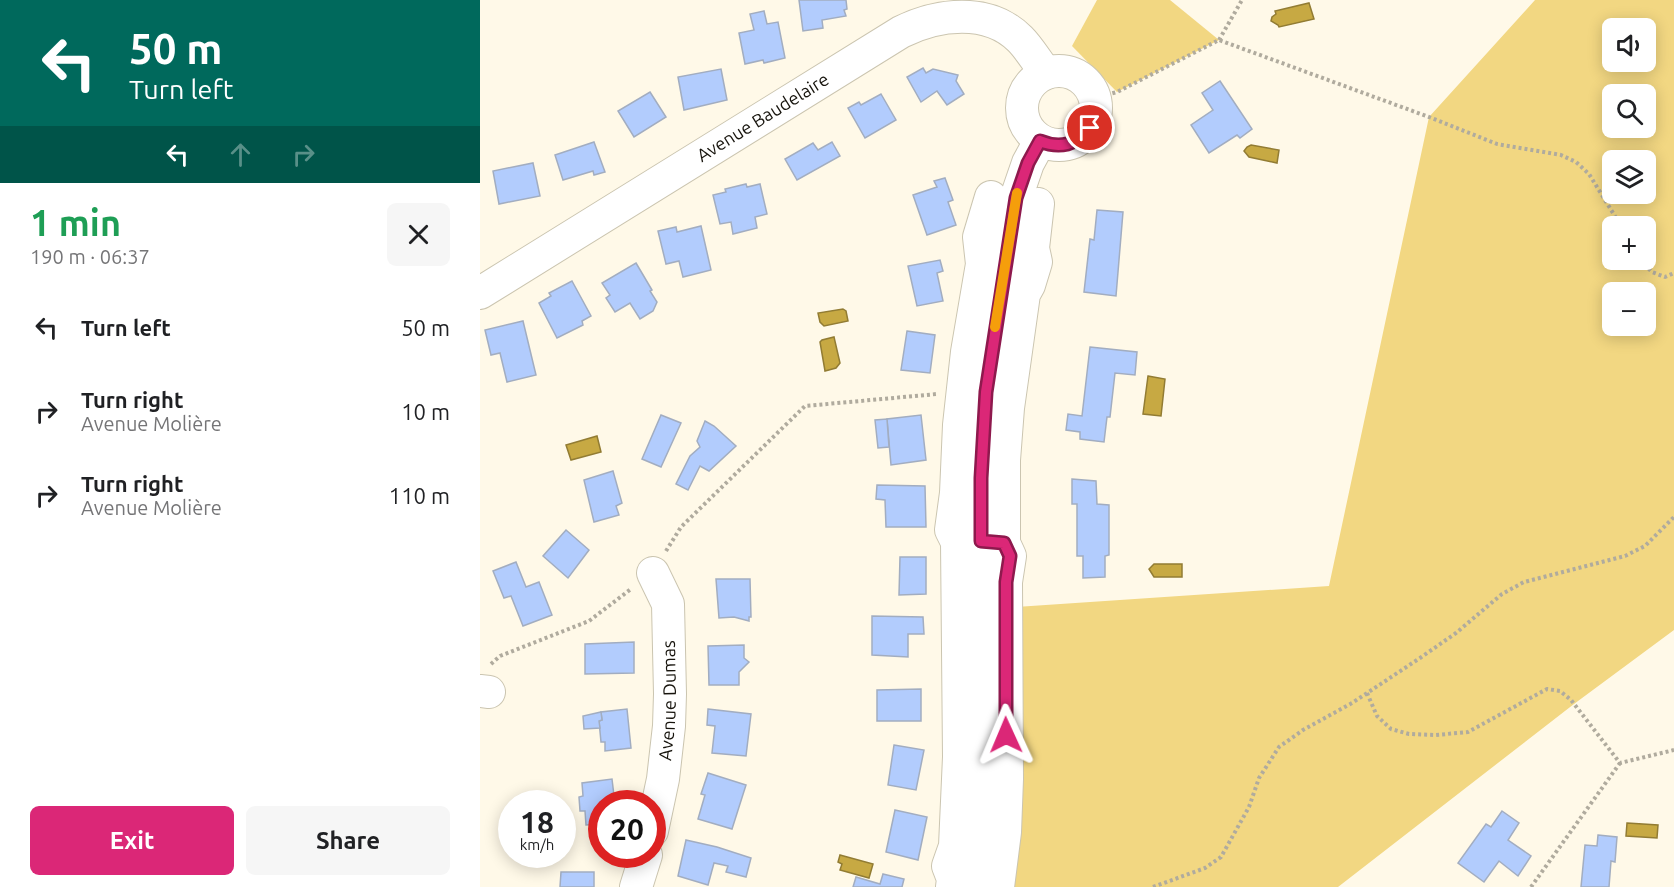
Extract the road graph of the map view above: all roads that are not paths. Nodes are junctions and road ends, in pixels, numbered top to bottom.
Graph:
1 (1046, 73) junction
2 (1040, 141) junction
3 (991, 197) dead end
4 (1038, 204) dead end
5 (1008, 256) junction
6 (480, 293) edge
7 (981, 542) junction
8 (653, 573) road end
9 (660, 790) edge
10 (642, 868) edge
11 (975, 885) edge
12 (636, 887) edge

1 - 2 street
1 - 2 street
1 - 6 street, Avenue Baudelaire
2 - 5 street
3 - 5 street
4 - 5 street
5 - 7 street
5 - 7 street
7 - 11 street
8 - 9 street, Avenue Dumas
10 - 12 street

